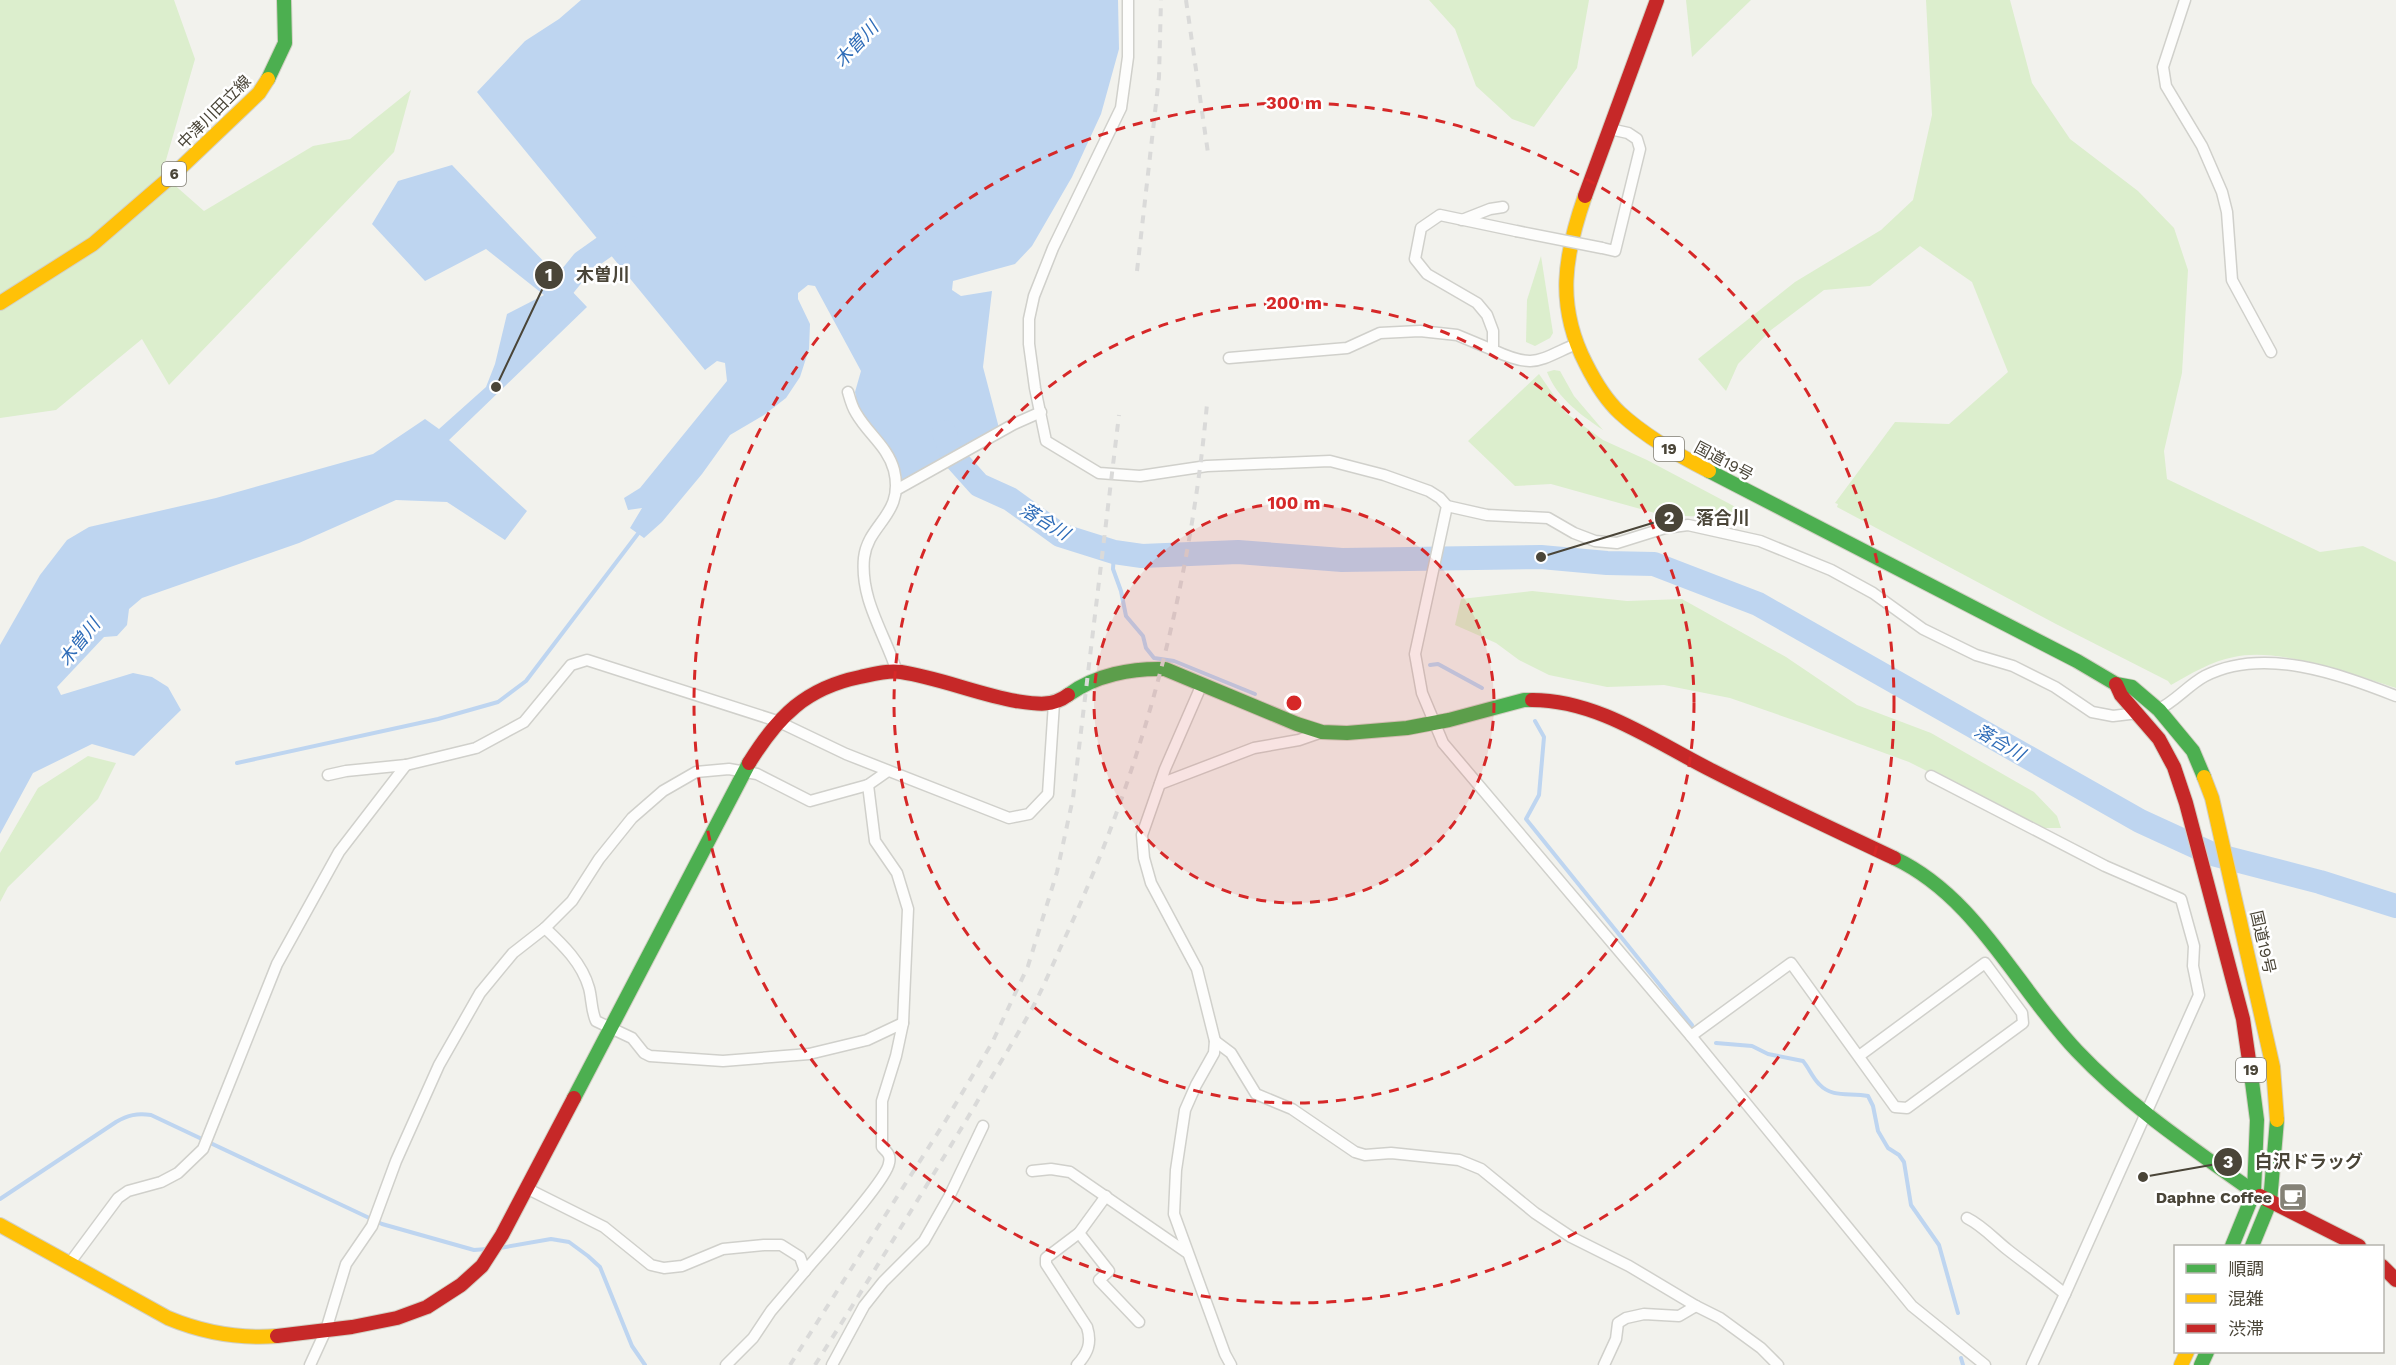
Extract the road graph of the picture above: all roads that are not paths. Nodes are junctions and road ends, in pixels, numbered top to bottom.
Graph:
1 (284, 0) edge
2 (1128, 0) edge
3 (1657, 0) edge
4 (2185, 0) edge
5 (1610, 129) junction
6 (1503, 207) dead end
7 (1462, 220) junction
8 (0, 303) edge
9 (1576, 344) junction
10 (1493, 350) junction
11 (2271, 352) dead end
12 (1229, 358) dead end
13 (848, 392) dead end
14 (1041, 412) junction
15 (896, 490) junction
16 (1447, 506) junction
17 (897, 672) junction
18 (1202, 684) junction
19 (2115, 684) junction
20 (2396, 696) edge
21 (1054, 703) junction
22 (2159, 710) junction
23 (2135, 713) junction
24 (777, 721) junction
25 (1434, 722) junction
26 (1322, 732) junction
27 (406, 765) junction
28 (744, 771) junction
29 (888, 771) junction
30 (328, 775) dead end
31 (1931, 776) dead end
32 (1160, 784) junction
33 (868, 785) junction
34 (544, 928) junction
35 (903, 1023) junction
36 (610, 1027) junction
37 (1690, 1036) junction
38 (1215, 1041) junction
39 (1859, 1056) junction
40 (2145, 1114) junction
41 (983, 1126) dead end
42 (1032, 1171) dead end
43 (526, 1188) junction
44 (2254, 1192) junction
45 (1106, 1196) junction
46 (2270, 1202) junction
47 (1967, 1218) dead end
48 (0, 1226) edge
49 (1079, 1233) junction
50 (2232, 1245) edge
51 (2252, 1245) edge
52 (2358, 1245) edge
53 (1186, 1252) junction
54 (69, 1264) junction
55 (2384, 1268) edge
56 (805, 1271) junction
57 (2396, 1280) edge
58 (2064, 1294) junction
59 (1695, 1306) junction
60 (1139, 1322) dead end
61 (326, 1330) junction
62 (310, 1365) edge
63 (726, 1365) edge
64 (832, 1365) edge
65 (1077, 1365) edge
66 (1231, 1365) edge
67 (1604, 1365) edge
68 (1778, 1365) edge
69 (1985, 1365) edge
70 (2032, 1365) edge

1 - 8 main road, 中津川田立線 / 6
2 - 14 street
3 - 5 main road, 国道19号 / 19
4 - 11 street
5 - 7 street, bridge
5 - 9 main road, 国道19号 / 19
6 - 7 street
7 - 10 street
9 - 10 street
9 - 19 main road, 国道19号 / 19
10 - 12 street
13 - 15 street
14 - 15 street
14 - 16 street
15 - 17 street
16 - 23 street
16 - 25 street
17 - 21 main road
17 - 24 main road
18 - 21 main road
18 - 26 main road
18 - 32 street
19 - 22 main road, 国道19号 / 19
19 - 23 main road, 国道19号 / 19
20 - 22 street
21 - 29 street
22 - 23 street
22 - 46 main road, 国道19号 / 19
23 - 44 main road, 国道19号 / 19
24 - 27 street
24 - 28 main road
24 - 29 street
25 - 26 main road
25 - 37 street
25 - 40 main road
26 - 32 street
27 - 30 street
27 - 54 street
28 - 33 street
28 - 34 street
28 - 36 main road
29 - 33 street
31 - 40 street
32 - 38 street
33 - 35 street
34 - 36 street
34 - 61 street
35 - 36 street
35 - 56 street
36 - 43 main road
37 - 39 street
37 - 69 street
38 - 53 street
38 - 59 street
39 - 39 street
40 - 44 main road
40 - 58 street
41 - 64 street
42 - 45 street
43 - 56 street
43 - 61 main road
44 - 46 main road
44 - 50 main road, 国道19号 / 19
45 - 49 street
45 - 53 street
46 - 51 main road, 国道19号 / 19
46 - 52 main road
47 - 58 street
48 - 54 main road
49 - 60 street
49 - 65 street
53 - 66 street
54 - 61 main road
55 - 57 main road
56 - 63 street
58 - 70 street
59 - 67 street
59 - 68 street
61 - 62 street

